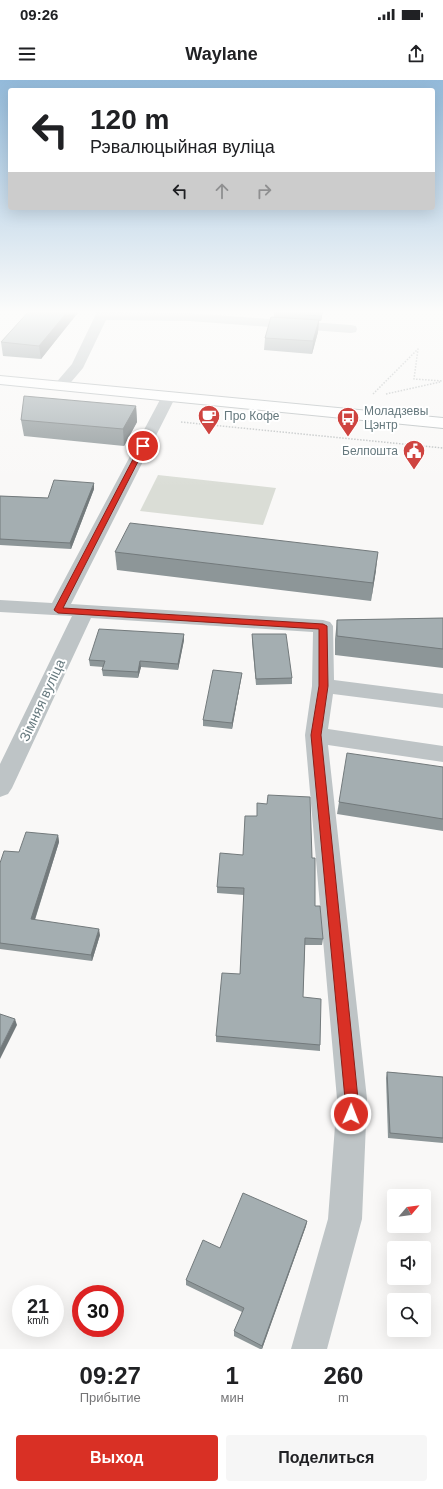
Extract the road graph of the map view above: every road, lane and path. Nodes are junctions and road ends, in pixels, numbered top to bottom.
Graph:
1 (75, 369) edge
2 (397, 369) edge
3 (415, 369) edge
4 (0, 380) edge
5 (61, 386) junction
6 (383, 395) dead end
7 (169, 396) junction
8 (368, 398) dead end
9 (158, 419) junction
10 (443, 423) edge
11 (443, 448) edge
12 (0, 606) edge
13 (58, 610) junction
14 (84, 611) junction
15 (323, 686) junction
16 (443, 701) edge
17 (316, 735) junction
18 (443, 754) edge
19 (0, 788) edge
20 (310, 1349) edge

1 - 5 street
2 - 8 path
3 - 6 path
4 - 5 main road
5 - 7 main road
7 - 9 street
7 - 10 main road
9 - 11 path
9 - 13 street
12 - 13 street
13 - 14 street
14 - 15 street
14 - 19 street, Зімняя вуліца
15 - 16 street
15 - 17 street
17 - 18 street
17 - 20 street

